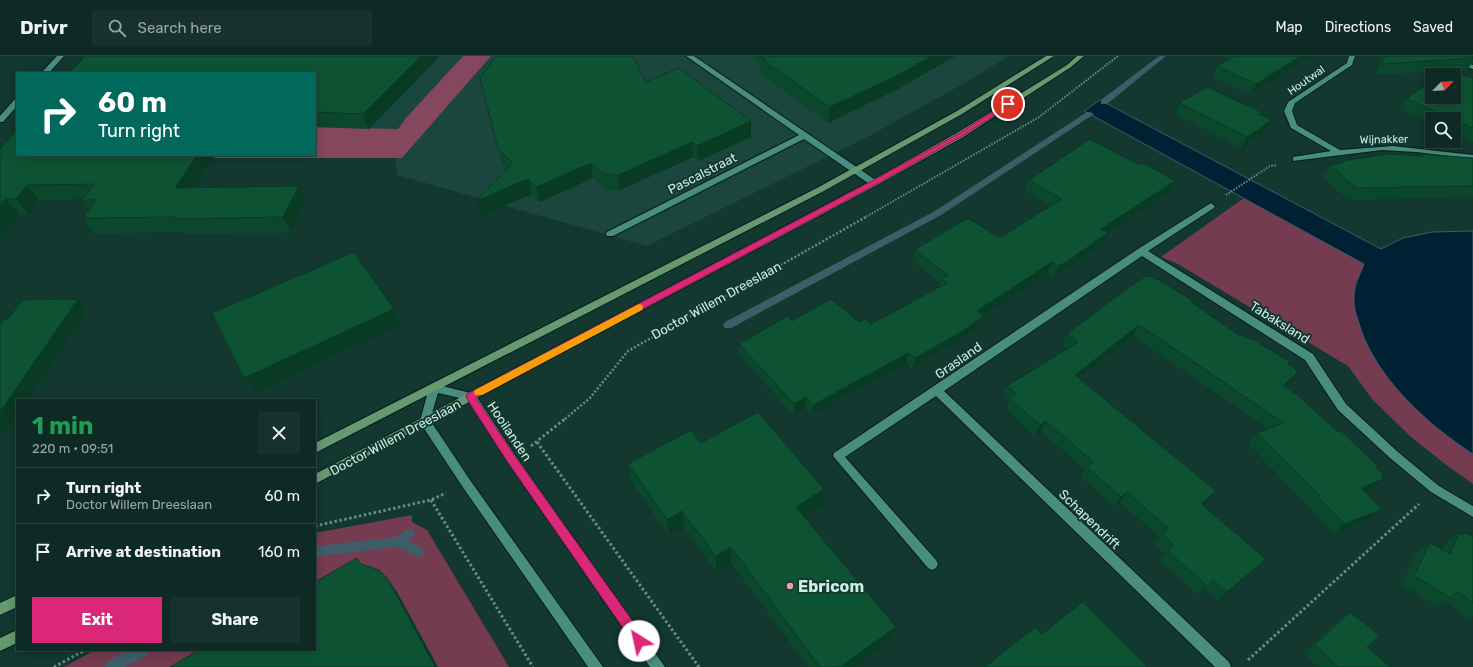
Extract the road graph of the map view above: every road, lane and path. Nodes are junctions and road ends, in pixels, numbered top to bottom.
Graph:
1 (61, 56) edge
2 (689, 56) edge
3 (1051, 56) edge
4 (1082, 56) edge
5 (1118, 56) edge
6 (1352, 56) edge
7 (1432, 56) edge
8 (1473, 67) edge
9 (45, 72) edge
10 (16, 103) edge
11 (0, 120) edge
12 (805, 135) junction
13 (1338, 152) junction
14 (1473, 157) edge
15 (1296, 159) joint
16 (856, 170) junction
17 (874, 183) junction
18 (1229, 193) dead end
19 (1211, 206) dead end
20 (610, 234) dead end
21 (1141, 251) junction
22 (434, 388) junction
23 (938, 391) junction
24 (470, 397) junction
25 (425, 421) junction
26 (537, 442) junction
27 (316, 447) edge
28 (511, 458) junction
29 (316, 478) edge
30 (466, 483) junction
31 (1435, 489) junction
32 (431, 500) junction
33 (1473, 512) edge
34 (316, 526) edge
35 (932, 564) dead end
36 (16, 601) edge
37 (0, 609) edge
38 (16, 637) edge
39 (0, 645) edge
40 (83, 651) edge
41 (1246, 662) dead end
42 (54, 667) edge
43 (533, 667) edge
44 (596, 667) edge
45 (658, 667) edge
46 (699, 667) edge
47 (1224, 667) edge

1 - 9 street
2 - 12 street
3 - 16 main road, Doctor Willem Dreeslaan
4 - 17 main road, Doctor Willem Dreeslaan
5 - 26 path, Doctor Willem Dreeslaan
6 - 13 street, Houtwal
7 - 8 street
10 - 11 street
12 - 16 street
12 - 20 street, Pascalstraat
13 - 14 street, Wijnakker
13 - 15 street, Wijnakker
15 - 18 path
16 - 17 street
16 - 22 main road, Doctor Willem Dreeslaan
17 - 24 main road, Doctor Willem Dreeslaan
19 - 21 street, Grasland
21 - 23 street, Grasland
21 - 31 street, Tabaksland
22 - 24 street, Hooilanden
22 - 25 street
22 - 27 main road, Doctor Willem Dreeslaan
23 - 35 street, Grasland
23 - 47 street, Schapendrift
24 - 25 main road, Doctor Willem Dreeslaan
24 - 28 street, Hooilanden
25 - 29 main road, Doctor Willem Dreeslaan
25 - 30 street
26 - 28 path, Doctor Willem Dreeslaan
26 - 46 path, Hooilanden
28 - 45 street, Hooilanden
30 - 32 path
30 - 44 street
31 - 33 street, Tabaksland
31 - 41 path
32 - 34 path
32 - 43 path
36 - 37 main road
38 - 39 main road
40 - 42 path

